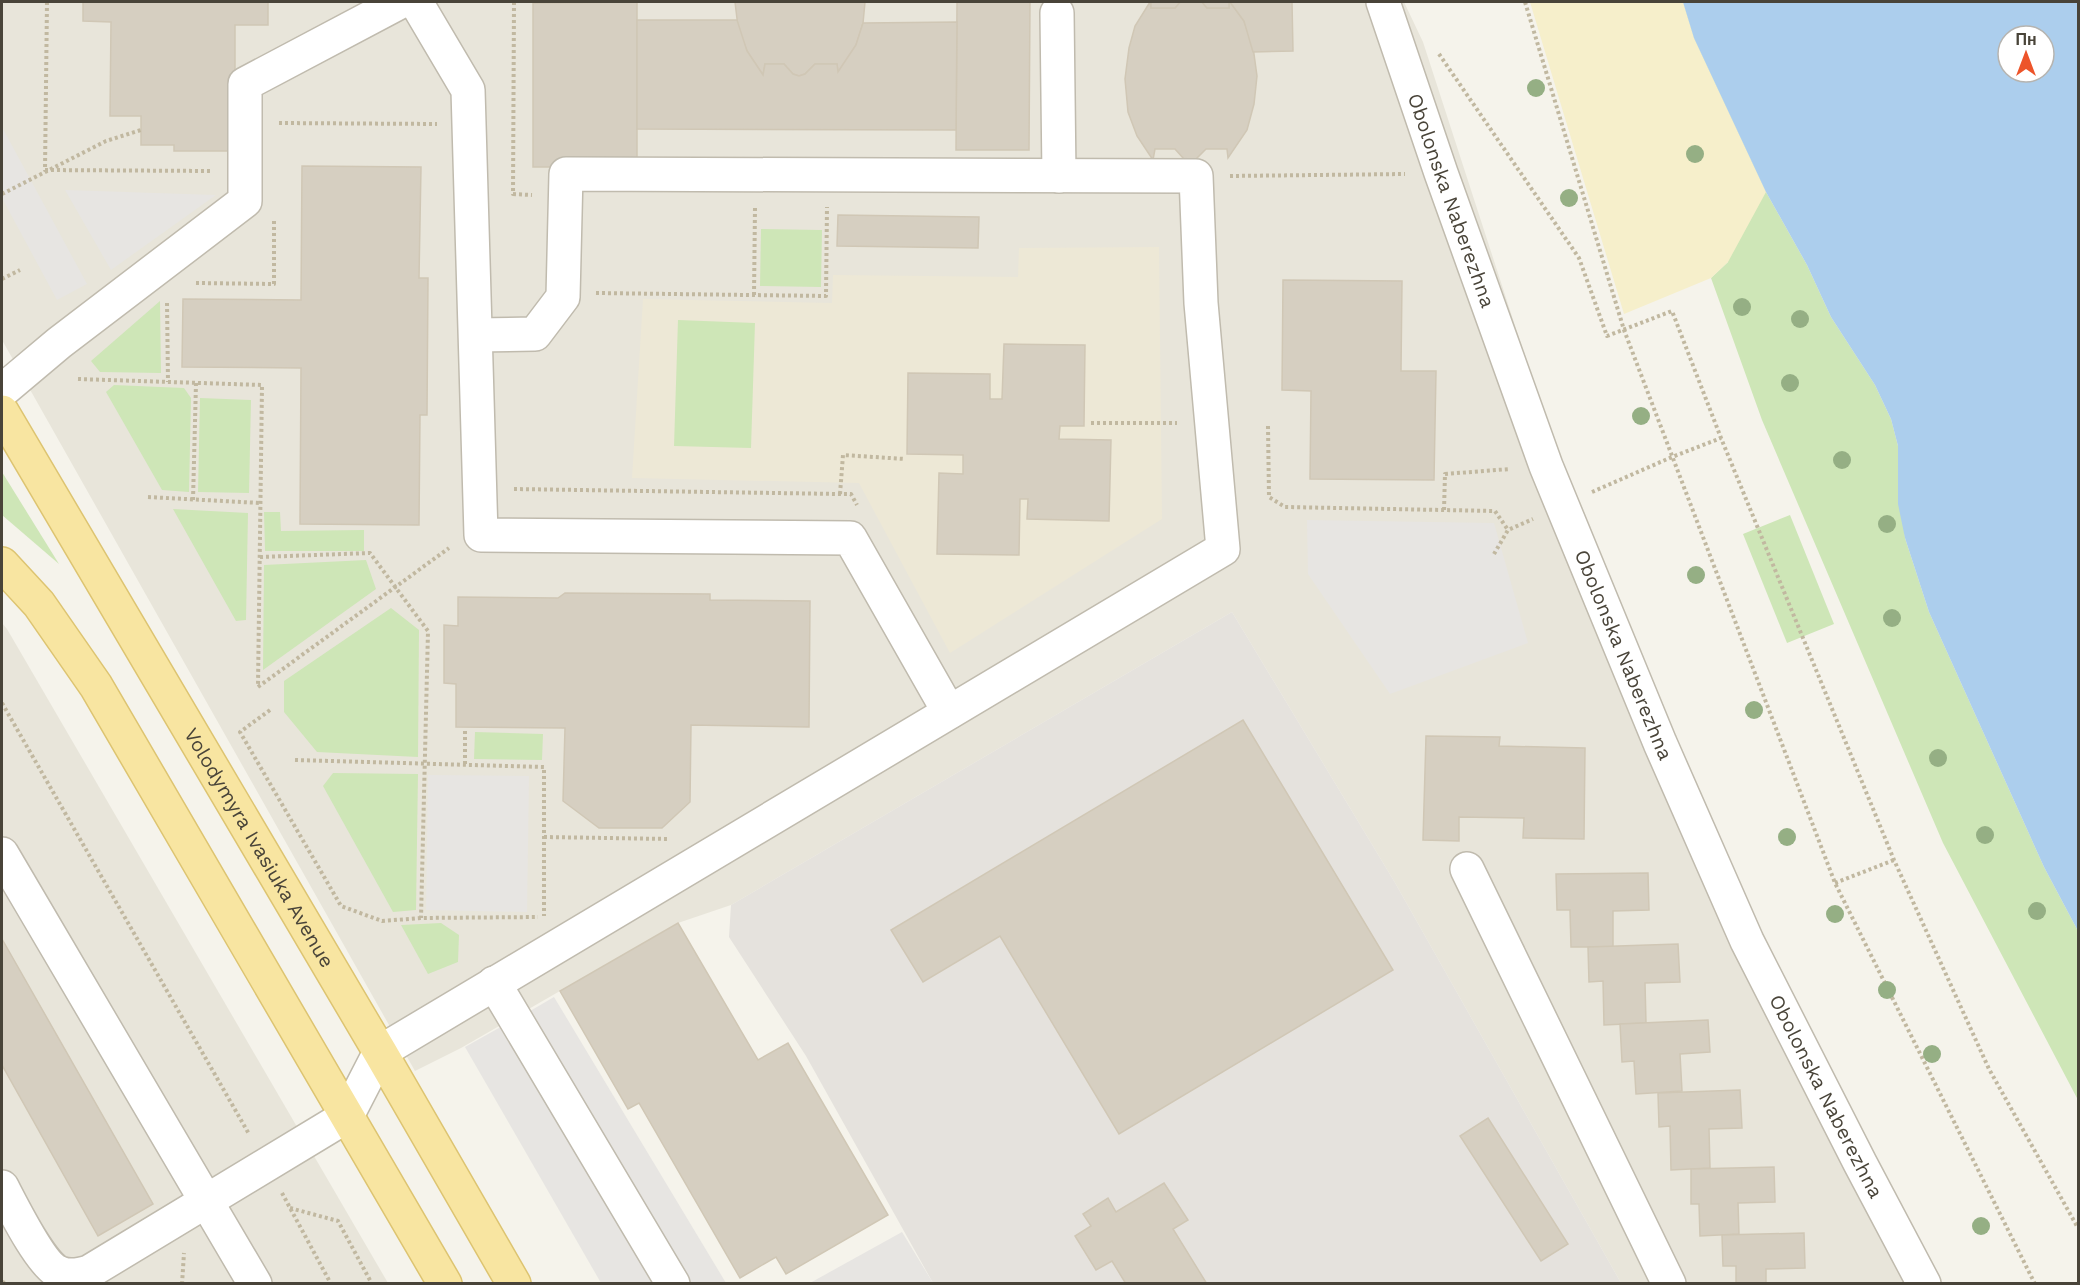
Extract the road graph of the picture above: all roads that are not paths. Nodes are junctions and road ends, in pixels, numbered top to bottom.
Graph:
1 (400, 2) edge
2 (416, 2) edge
3 (1383, 2) edge
4 (1057, 13) dead end
5 (1059, 176) junction
6 (476, 335) junction
7 (2, 391) edge
8 (2, 412) edge
9 (2, 564) edge
10 (949, 712) junction
11 (2, 854) edge
12 (1467, 869) dead end
13 (11, 888) edge
14 (494, 983) junction
15 (380, 1052) junction
16 (347, 1116) junction
17 (2, 1187) edge
18 (206, 1202) junction
19 (255, 1284) edge
20 (445, 1284) edge
21 (514, 1284) edge
22 (673, 1284) edge
23 (1669, 1284) edge
24 (1924, 1284) edge

1 - 7 street
2 - 6 street
3 - 24 street, Obolonska Naberezhna
4 - 5 street
5 - 6 street
5 - 10 street
6 - 10 street
8 - 15 main road, Volodymyra Ivasiuka Avenue
9 - 16 main road
10 - 14 street
11 - 13 street
12 - 23 street
13 - 18 street
14 - 15 street
14 - 22 street
15 - 16 street
15 - 21 main road, Volodymyra Ivasiuka Avenue
16 - 18 street
16 - 20 main road
17 - 18 street
18 - 19 street

